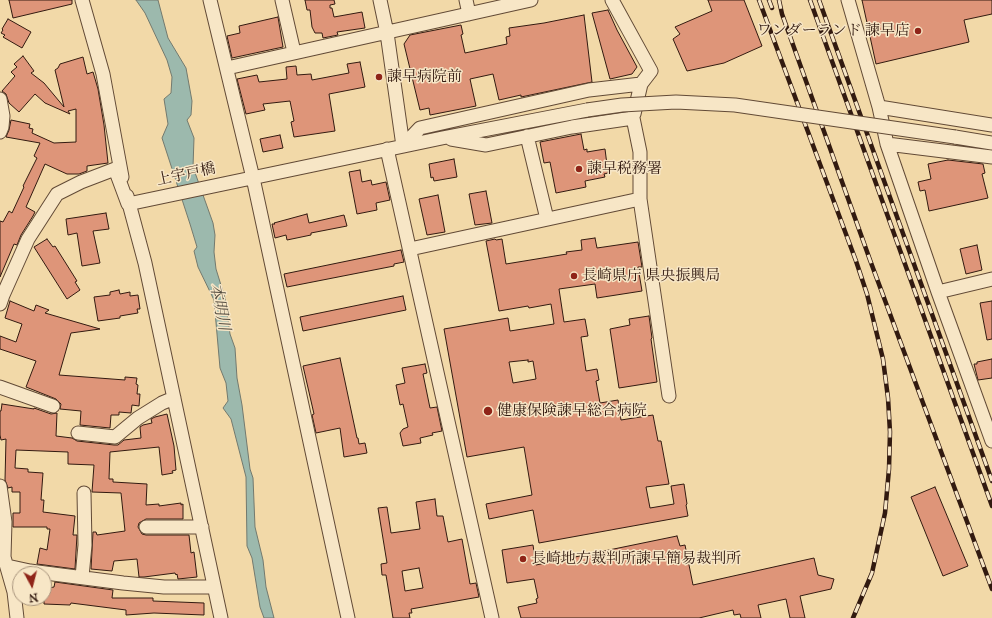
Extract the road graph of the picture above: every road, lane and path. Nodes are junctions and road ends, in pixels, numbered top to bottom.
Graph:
1 (82, 0) edge
2 (210, 0) edge
3 (282, 0) edge
4 (380, 0) edge
5 (466, 0) edge
6 (531, 0) edge
7 (612, 0) edge
8 (848, 0) edge
9 (469, 14) junction
10 (387, 33) junction
11 (294, 52) junction
12 (227, 68) junction
13 (641, 84) junction
14 (0, 99) edge
15 (879, 108) junction
16 (633, 118) junction
17 (992, 125) edge
18 (0, 132) edge
19 (527, 136) junction
20 (442, 138) junction
21 (992, 143) edge
22 (887, 144) junction
23 (402, 146) junction
24 (387, 149) junction
25 (992, 157) edge
26 (253, 178) junction
27 (640, 199) junction
28 (128, 204) junction
29 (547, 219) junction
30 (410, 249) junction
31 (992, 279) edge
32 (938, 292) junction
33 (0, 304) edge
34 (0, 387) edge
35 (669, 396) dead end
36 (174, 398) junction
37 (53, 406) dead end
38 (78, 433) dead end
39 (992, 441) edge
40 (0, 486) edge
41 (84, 493) dead end
42 (146, 527) dead end
43 (202, 527) junction
44 (2, 545) edge
45 (8, 566) junction
46 (82, 577) junction
47 (214, 587) junction
48 (17, 618) edge
49 (221, 618) edge
50 (348, 618) edge
51 (492, 618) edge

1 - 28 street
2 - 12 street
3 - 11 street
4 - 10 street
5 - 9 street
6 - 9 street
7 - 13 street
8 - 15 street
9 - 10 street
10 - 11 street
10 - 23 street
11 - 12 street
12 - 26 street
13 - 16 street
13 - 23 street
14 - 18 street
15 - 17 street
15 - 22 street
16 - 19 street
16 - 27 street
19 - 20 street
19 - 29 street
20 - 21 street, 上宇戸橋, bridge
20 - 23 street, 上宇戸橋
22 - 25 street
22 - 32 street
23 - 24 street, 上宇戸橋
24 - 26 street, 上宇戸橋
24 - 30 street
26 - 28 street, 上宇戸橋
26 - 50 street
27 - 29 street
27 - 35 street
28 - 33 street
28 - 36 street
29 - 30 street
30 - 51 street
31 - 32 street
32 - 39 street
34 - 37 street
36 - 38 street
36 - 43 street
40 - 44 street
41 - 46 street
42 - 43 street
43 - 47 street
44 - 45 street
45 - 46 street
45 - 48 street
46 - 47 street
47 - 49 street

